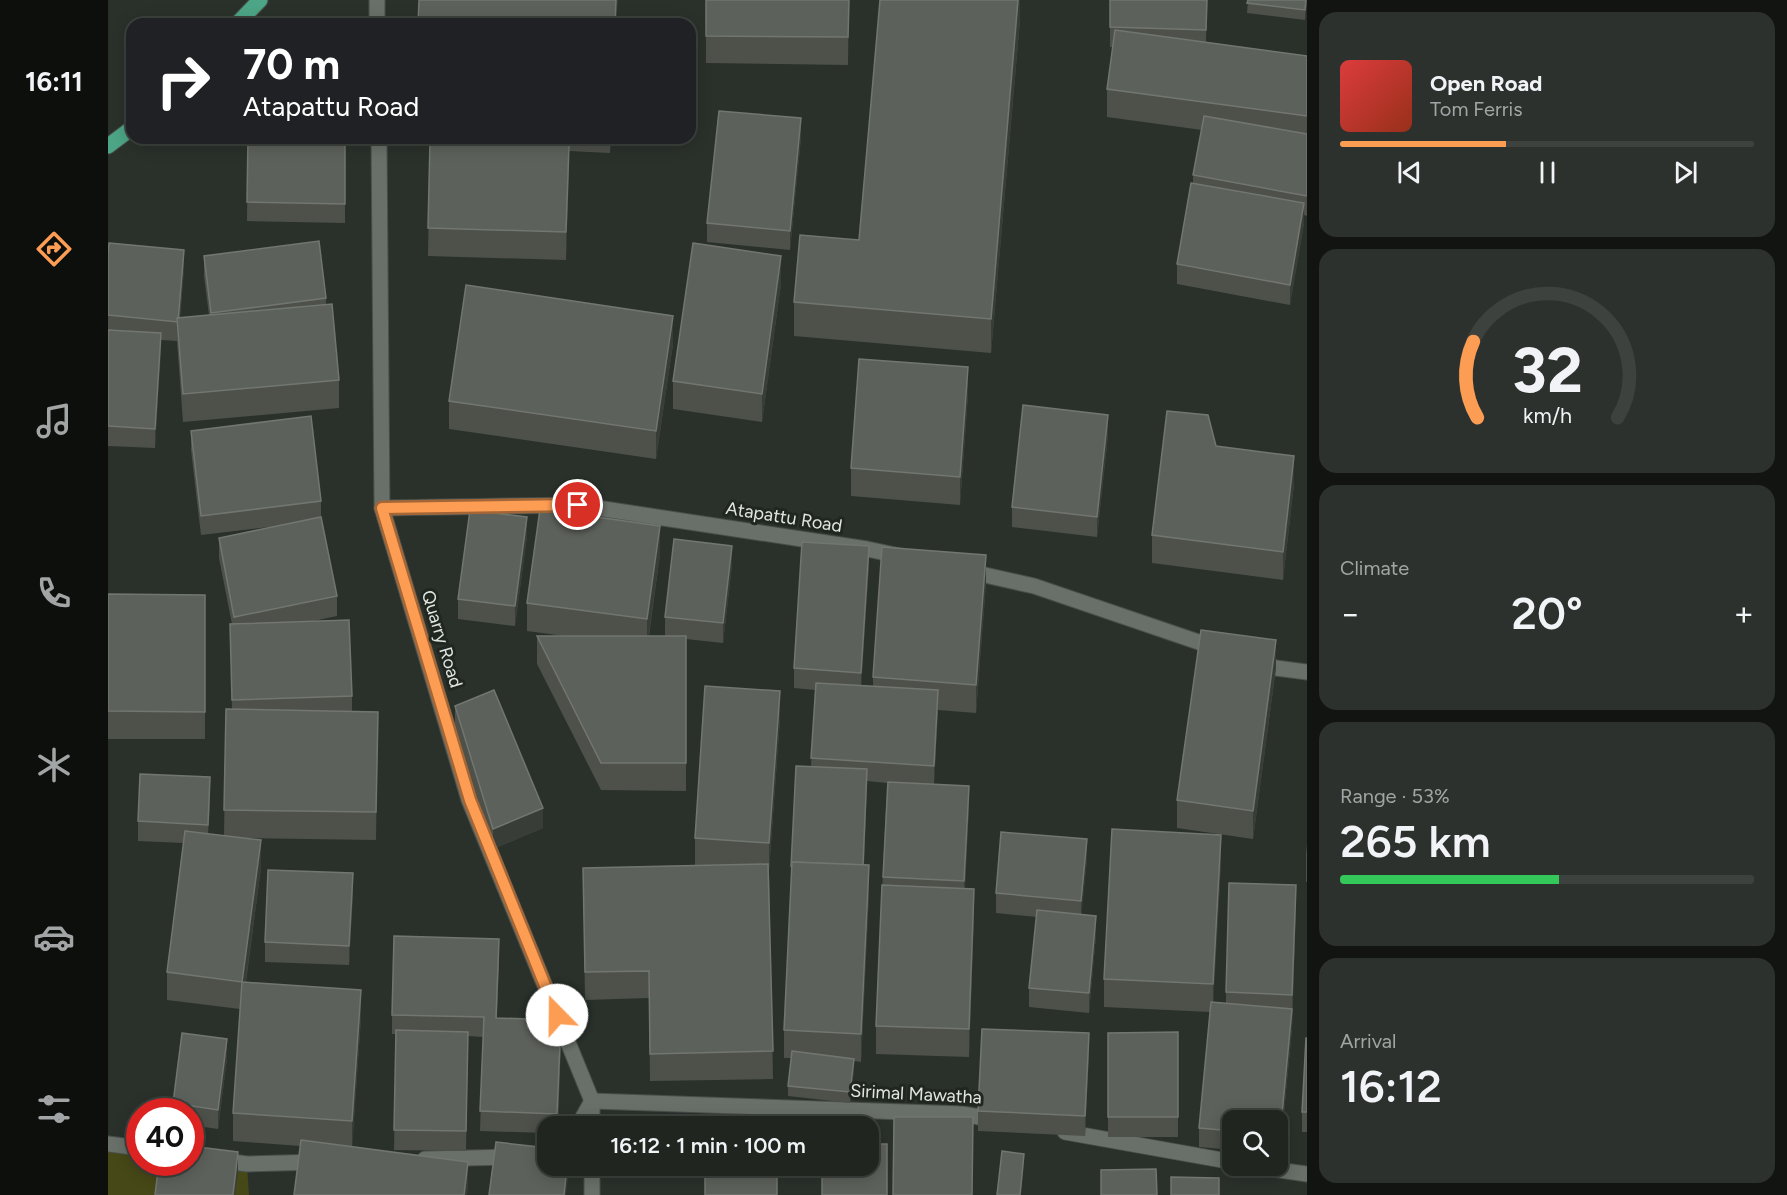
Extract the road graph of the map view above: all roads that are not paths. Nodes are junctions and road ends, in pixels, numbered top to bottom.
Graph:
1 (260, 0) edge
2 (377, 0) edge
3 (243, 18) edge
4 (377, 18) edge
5 (126, 132) edge
6 (379, 144) edge
7 (108, 146) edge
8 (382, 508) junction
9 (911, 559) edge
10 (956, 569) edge
11 (1307, 672) edge
12 (592, 1101) junction
13 (584, 1116) edge
14 (592, 1116) edge
15 (1010, 1122) edge
16 (1045, 1129) edge
17 (108, 1144) edge
18 (126, 1146) edge
19 (537, 1156) edge
20 (204, 1158) edge
21 (409, 1160) edge
22 (1222, 1160) edge
23 (328, 1162) edge
24 (1288, 1171) edge
25 (1307, 1174) edge
26 (592, 1176) edge
27 (592, 1195) edge

1 - 3 main road
2 - 4 street
5 - 7 main road
6 - 8 street, Quarry Road
8 - 9 street, Atapattu Road
8 - 12 street, Quarry Road
10 - 11 street
12 - 13 street
12 - 14 street, Quarry Road
12 - 15 street, Sirimal Mawatha
16 - 22 street
17 - 18 street
19 - 21 street
20 - 23 street
24 - 25 street
26 - 27 street

